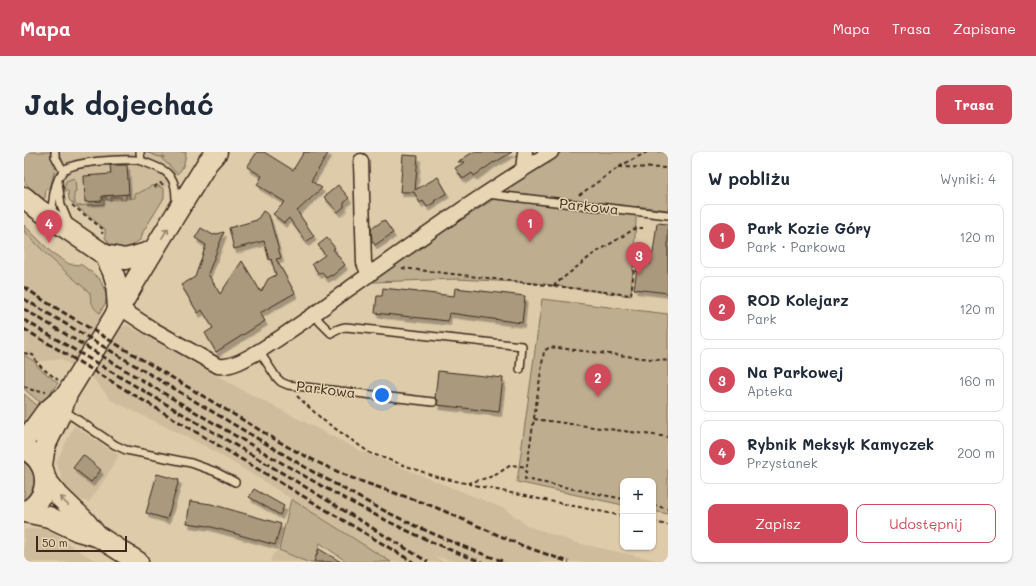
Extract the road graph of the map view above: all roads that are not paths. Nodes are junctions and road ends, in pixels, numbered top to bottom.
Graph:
1 (55, 152) edge
2 (140, 152) edge
3 (525, 152) edge
4 (551, 152) edge
5 (211, 155) edge
6 (141, 161) junction
7 (360, 161) dead end
8 (523, 169) junction
9 (63, 171) junction
10 (58, 180) junction
11 (485, 194) junction
12 (24, 197) edge
13 (176, 214) junction
14 (668, 215) edge
15 (52, 218) junction
16 (72, 232) junction
17 (104, 246) junction
18 (153, 251) junction
19 (369, 275) junction
20 (118, 308) junction
21 (314, 314) junction
22 (259, 351) junction
23 (520, 369) dead end
24 (63, 395) junction
25 (433, 402) dead end
26 (24, 439) edge
27 (24, 449) edge
28 (44, 472) junction
29 (235, 482) dead end
30 (25, 512) edge
31 (98, 538) junction
32 (138, 562) edge

1 - 9 lane
2 - 6 lane
3 - 8 street
4 - 8 street
5 - 13 main road
6 - 9 lane
6 - 13 lane
7 - 19 street
8 - 11 street
9 - 10 lane
10 - 15 lane
10 - 16 lane
11 - 14 lane, Parkowa
11 - 19 street
12 - 15 main road
18 -> 13 main road
15 - 16 main road
16 - 17 main road
17 - 18 main road
17 - 20 main road
18 - 20 main road
19 - 21 street
20 - 22 street
20 - 24 main road
21 - 22 street
21 - 23 lane
22 - 25 lane, Parkowa
24 - 26 main road
24 - 28 main road
24 - 29 lane
27 - 28 main road
28 - 30 main road
31 -> 28 main road
30 - 31 main road
31 - 32 main road

